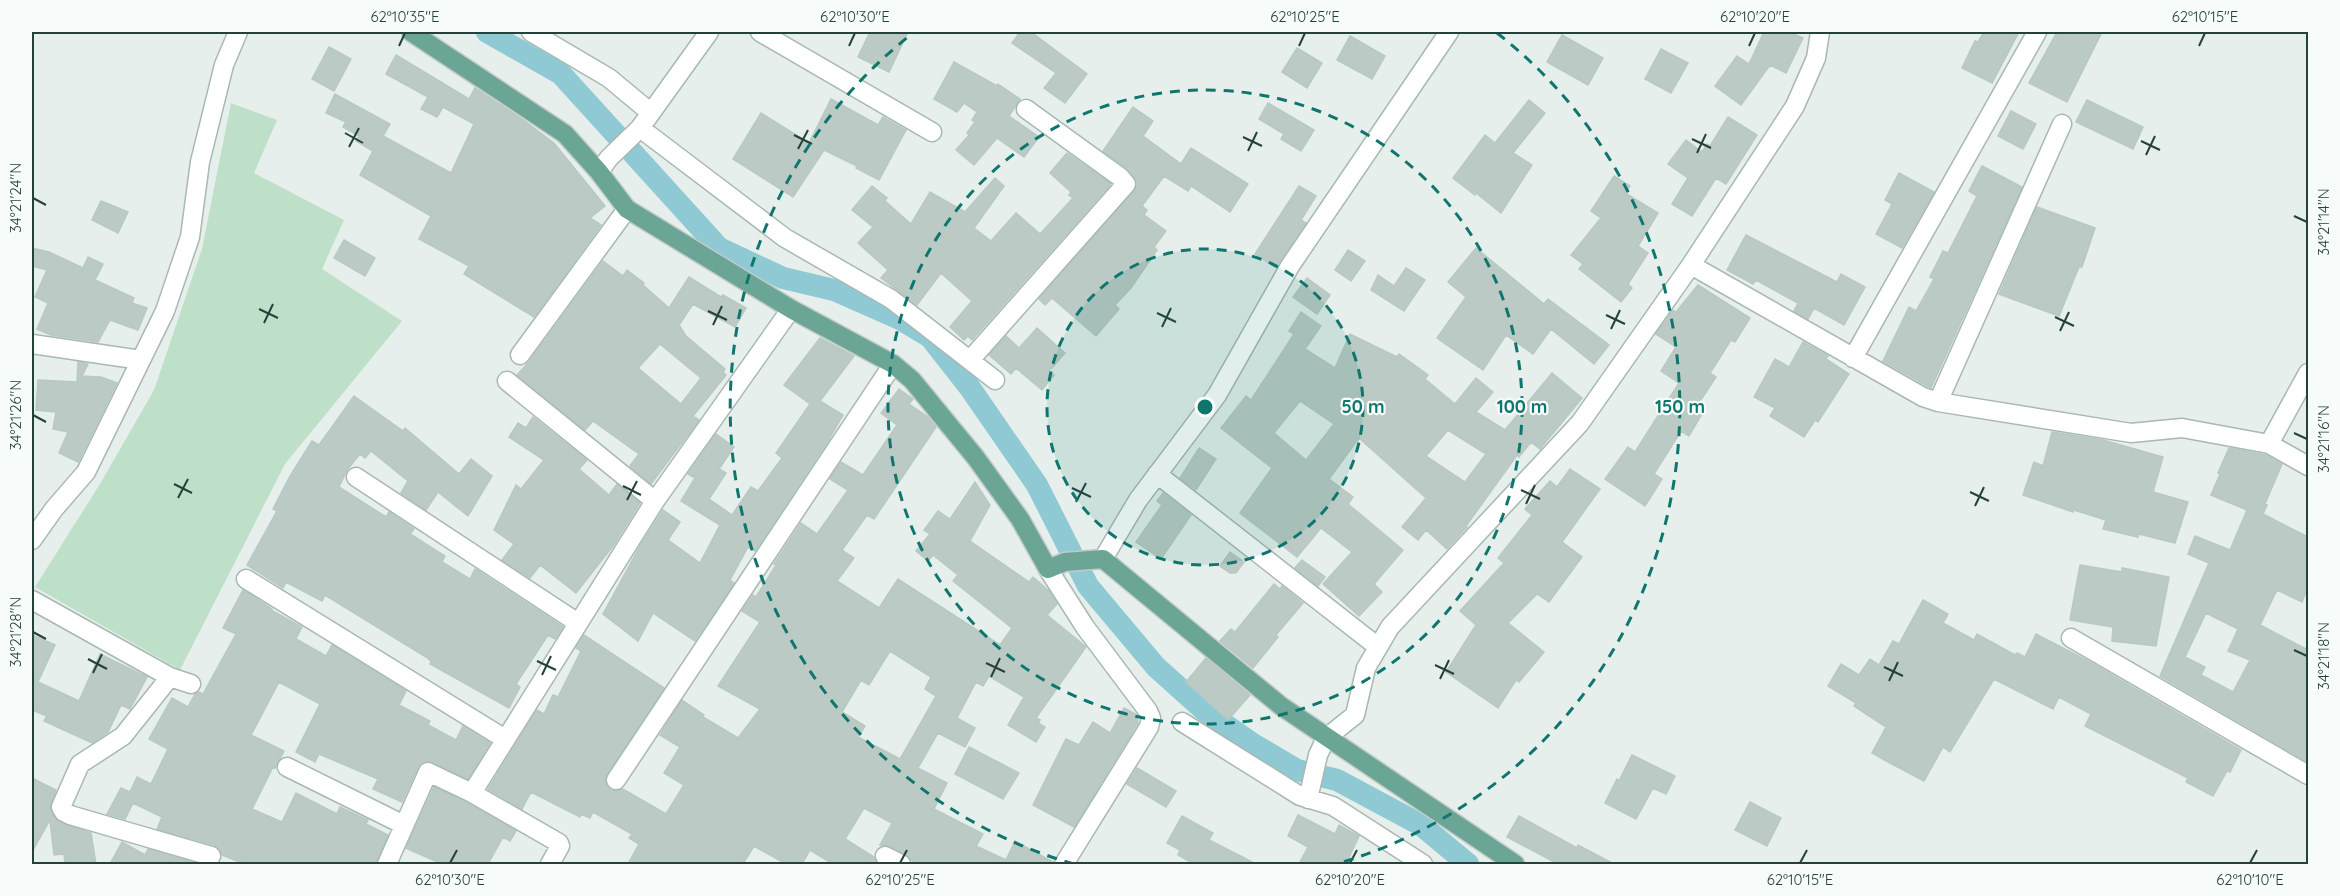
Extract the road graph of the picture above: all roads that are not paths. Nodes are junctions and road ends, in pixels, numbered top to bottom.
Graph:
1 (238, 32) edge
2 (411, 32) edge
3 (531, 32) edge
4 (709, 32) edge
5 (760, 32) edge
6 (1449, 32) edge
7 (1820, 32) edge
8 (2037, 32) edge
9 (1026, 109) dead end
10 (651, 113) junction
11 (2062, 124) dead end
12 (640, 128) junction
13 (932, 132) dead end
14 (604, 165) junction
15 (627, 209) junction
16 (1690, 265) junction
17 (791, 309) junction
18 (32, 344) edge
19 (520, 355) dead end
20 (1853, 358) junction
21 (141, 360) junction
22 (970, 360) junction
23 (893, 364) junction
24 (2308, 373) edge
25 (995, 380) dead end
26 (507, 381) dead end
27 (1938, 402) junction
28 (2269, 444) junction
29 (2308, 466) edge
30 (1157, 474) junction
31 (356, 477) dead end
32 (655, 501) junction
33 (32, 540) edge
34 (1097, 560) junction
35 (1056, 565) junction
36 (246, 579) dead end
37 (32, 600) edge
38 (578, 624) junction
39 (2072, 638) dead end
40 (1378, 647) junction
41 (170, 677) junction
42 (191, 684) dead end
43 (1182, 722) dead end
44 (506, 739) junction
45 (1322, 746) junction
46 (287, 767) dead end
47 (2308, 775) edge
48 (616, 780) dead end
49 (472, 793) junction
50 (1309, 794) junction
51 (404, 825) junction
52 (211, 856) dead end
53 (387, 864) edge
54 (550, 864) edge
55 (1064, 864) edge
56 (1423, 864) edge
57 (1515, 864) edge

1 - 21 street
2 - 14 main road
3 - 10 street
4 - 10 street
5 - 13 street
6 - 30 street
7 - 16 street
8 - 20 street
9 - 22 street
10 - 12 street
11 - 27 street
12 - 14 street
12 - 22 street
14 - 15 main road
15 - 17 main road
15 - 19 street
16 - 20 street
16 - 40 street
17 - 23 main road
17 - 32 street
18 - 21 street
20 - 27 street
21 - 33 street
22 - 25 street
23 - 35 main road
23 - 48 street
24 - 28 street
26 - 32 street
27 - 28 street
28 - 29 street
30 - 34 street
30 - 40 street
31 - 38 street
32 - 38 street
34 - 35 main road
34 - 45 main road
35 - 55 street
36 - 44 street
37 - 41 street
38 - 44 street
39 - 47 street
40 - 45 street
41 - 42 street
41 - 52 street
43 - 50 street
44 - 49 street
45 - 50 street
45 - 57 main road
46 - 51 street
49 - 51 street
49 - 54 street
50 - 56 street
51 - 53 street

